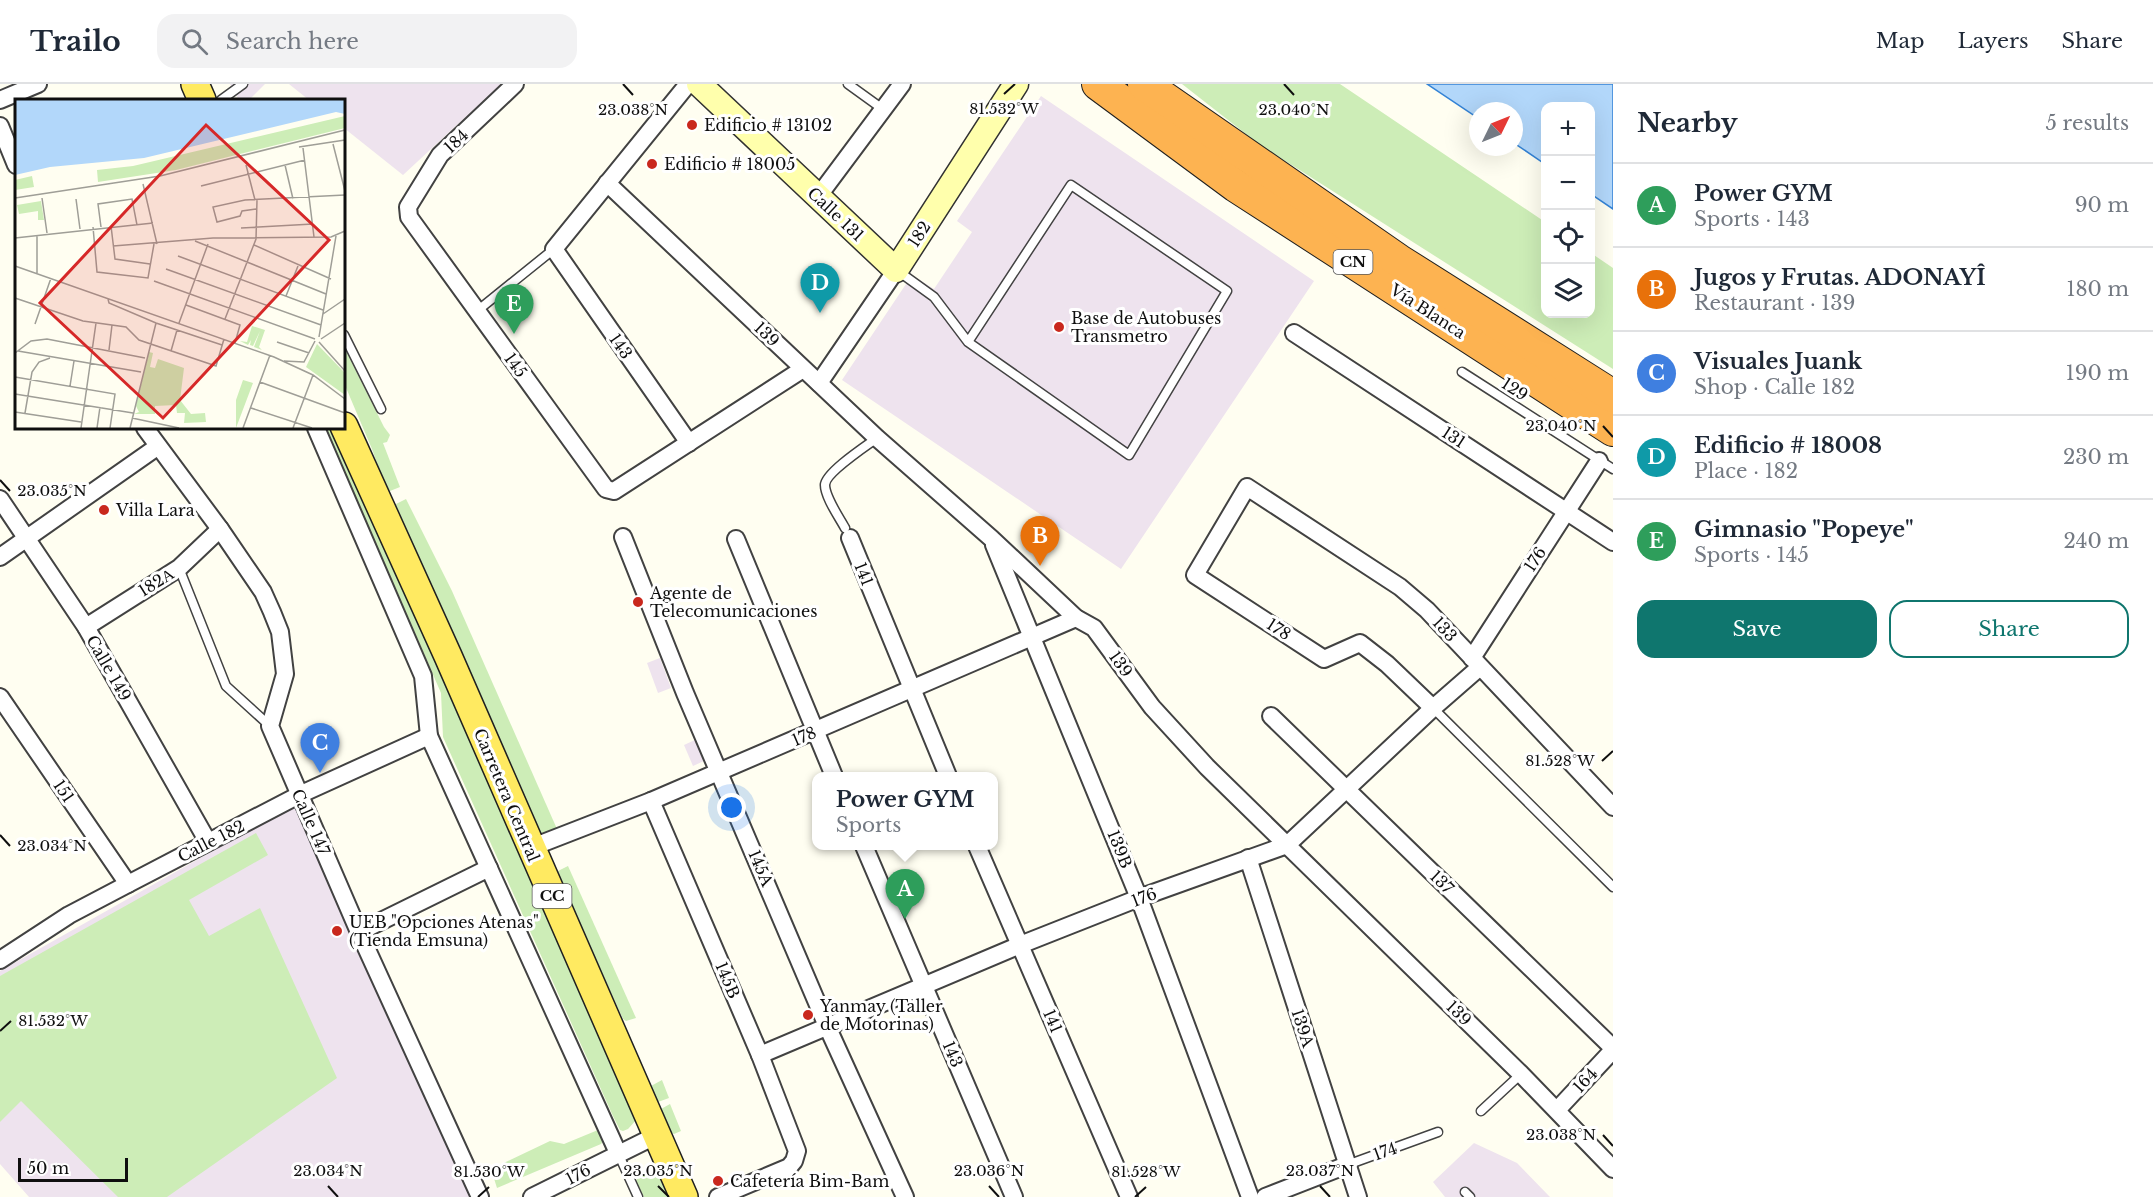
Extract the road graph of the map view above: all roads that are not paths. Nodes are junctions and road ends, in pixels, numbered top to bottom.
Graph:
1 (38, 84) edge
2 (195, 84) edge
3 (243, 84) edge
4 (515, 84) edge
5 (688, 84) edge
6 (699, 84) edge
7 (848, 84) edge
8 (902, 84) edge
9 (1016, 84) edge
10 (1098, 84) edge
11 (1144, 84) edge
12 (217, 99) edge
13 (220, 99) edge
14 (0, 100) edge
15 (884, 110) junction
16 (0, 126) edge
17 (15, 163) edge
18 (607, 183) junction
19 (817, 198) junction
20 (408, 207) joint
21 (554, 249) junction
22 (896, 270) junction
23 (477, 311) junction
24 (1294, 333) dead end
25 (345, 337) edge
26 (968, 342) junction
27 (803, 369) junction
28 (1462, 372) dead end
29 (819, 383) junction
30 (1613, 396) edge
31 (381, 409) dead end
32 (345, 428) edge
33 (146, 429) edge
34 (316, 429) edge
35 (1613, 430) edge
36 (877, 438) junction
37 (689, 443) junction
38 (157, 447) junction
39 (1606, 465) edge
40 (1247, 487) joint
41 (0, 499) edge
42 (1567, 511) junction
43 (220, 529) junction
44 (848, 533) joint
45 (623, 537) dead end
46 (736, 539) dead end
47 (992, 539) junction
48 (27, 540) junction
49 (1613, 542) edge
50 (0, 557) edge
51 (179, 568) junction
52 (1076, 618) junction
53 (86, 627) junction
54 (1033, 636) junction
55 (1476, 662) junction
56 (910, 689) junction
57 (0, 697) edge
58 (1432, 708) junction
59 (1270, 716) dead end
60 (270, 726) junction
61 (815, 731) junction
62 (429, 736) junction
63 (720, 771) junction
64 (832, 772) edge
65 (946, 772) edge
66 (1346, 789) junction
67 (299, 795) junction
68 (651, 801) junction
69 (1613, 807) edge
70 (208, 842) junction
71 (1287, 845) junction
72 (530, 848) junction
73 (866, 850) edge
74 (979, 850) edge
75 (1248, 858) junction
76 (489, 868) junction
77 (128, 884) junction
78 (1613, 887) edge
79 (1139, 898) junction
80 (359, 932) junction
81 (1020, 945) junction
82 (0, 960) edge
83 (924, 987) junction
84 (827, 1026) junction
85 (1613, 1049) edge
86 (760, 1055) junction
87 (1521, 1074) junction
88 (1557, 1110) junction
89 (1481, 1112) dead end
90 (1438, 1132) dead end
91 (657, 1136) junction
92 (618, 1154) junction
93 (1347, 1165) junction
94 (1613, 1169) edge
95 (480, 1197) edge
96 (532, 1197) edge
97 (638, 1197) edge
98 (684, 1197) edge
99 (718, 1197) edge
100 (905, 1197) edge
101 (1014, 1197) edge
102 (1129, 1197) edge
103 (1250, 1197) edge
104 (1265, 1197) edge
105 (1358, 1197) edge

1 - 14 street
2 - 12 main road
3 - 13 lane
4 - 20 street, 184
5 - 18 street
6 - 19 street, Calle 131
7 - 15 lane
8 - 15 street
9 - 22 street, 182
10 - 35 highway, Vía Blanca / CN
11 - 30 highway, Vía Blanca / CN
15 - 19 street
16 - 17 street
18 - 21 street
18 - 27 street, 139
19 - 22 street, Calle 131
20 - 23 street, 145
21 - 23 lane
21 - 37 street, 143
22 - 26 lane
22 - 29 street, 182
23 - 37 street, 145
24 - 42 street, 131
25 - 31 lane
26 - 26 lane
27 - 29 street, 139
27 - 37 street
28 - 39 lane, 129
29 - 36 street, 139
32 - 72 main road, Carretera Central / CC
33 - 38 street
34 - 62 street
36 - 44 lane
36 - 47 street, 139
38 - 43 street
38 - 48 street
39 - 42 street, 176
40 - 55 street, 133
40 - 58 street, 178
41 - 48 street, Calle 149
42 - 49 street, 131
42 - 55 street, 176
43 - 51 street, 182А
43 - 60 street
44 - 56 street, 141
45 - 63 street, 145A
46 - 61 street
47 - 52 street, 139
47 - 54 street, 139B
48 - 50 street
48 - 53 street, Calle 149
51 - 53 street, 182А
51 - 60 lane
52 - 54 street, 178
52 - 71 street, 139
53 - 70 street, Calle 149
54 - 56 street, 178
54 - 79 street, 139B
55 - 58 street, 176
55 - 69 street, 133
56 - 61 street, 178
56 - 65 street, 141
57 - 77 street, 151
58 - 66 street, 176
58 - 78 lane
59 - 66 street, 137
60 - 67 street, Calle 147
61 - 63 street, 178
61 - 64 street
62 - 67 street, Calle 182
62 - 76 street
63 - 68 street, 178
63 - 84 street, 145A
66 - 71 street, 176
66 - 85 street, 137
67 - 70 street, Calle 182
67 - 80 street, Calle 147
68 - 72 street, 178
68 - 86 street, 145B
70 - 77 street, Calle 182
71 - 75 street, 176
71 - 87 street, 139
72 - 91 main road, Carretera Central / CC
73 - 83 street, 143
74 - 81 street, 141
75 - 79 street, 176
75 - 93 street, 139A
76 - 80 street
76 - 92 street
77 - 82 street, Calle 182
79 - 81 street, 176
79 - 103 street, 139B
80 - 95 street, Calle 147
81 - 83 street, 176
81 - 102 street, 141
83 - 84 street, 176
83 - 101 street, 143
84 - 86 street, 176
84 - 100 street, 145A
85 - 88 street, 164
86 - 99 street, 145B
87 - 88 street, 139
87 - 89 lane
88 - 94 street, 139
90 - 93 lane, 174
91 - 92 street, 176
91 - 98 main road, Carretera Central / CC
92 - 96 street, 176
92 - 97 lane
93 - 104 street, 174
93 - 105 street, 139A

